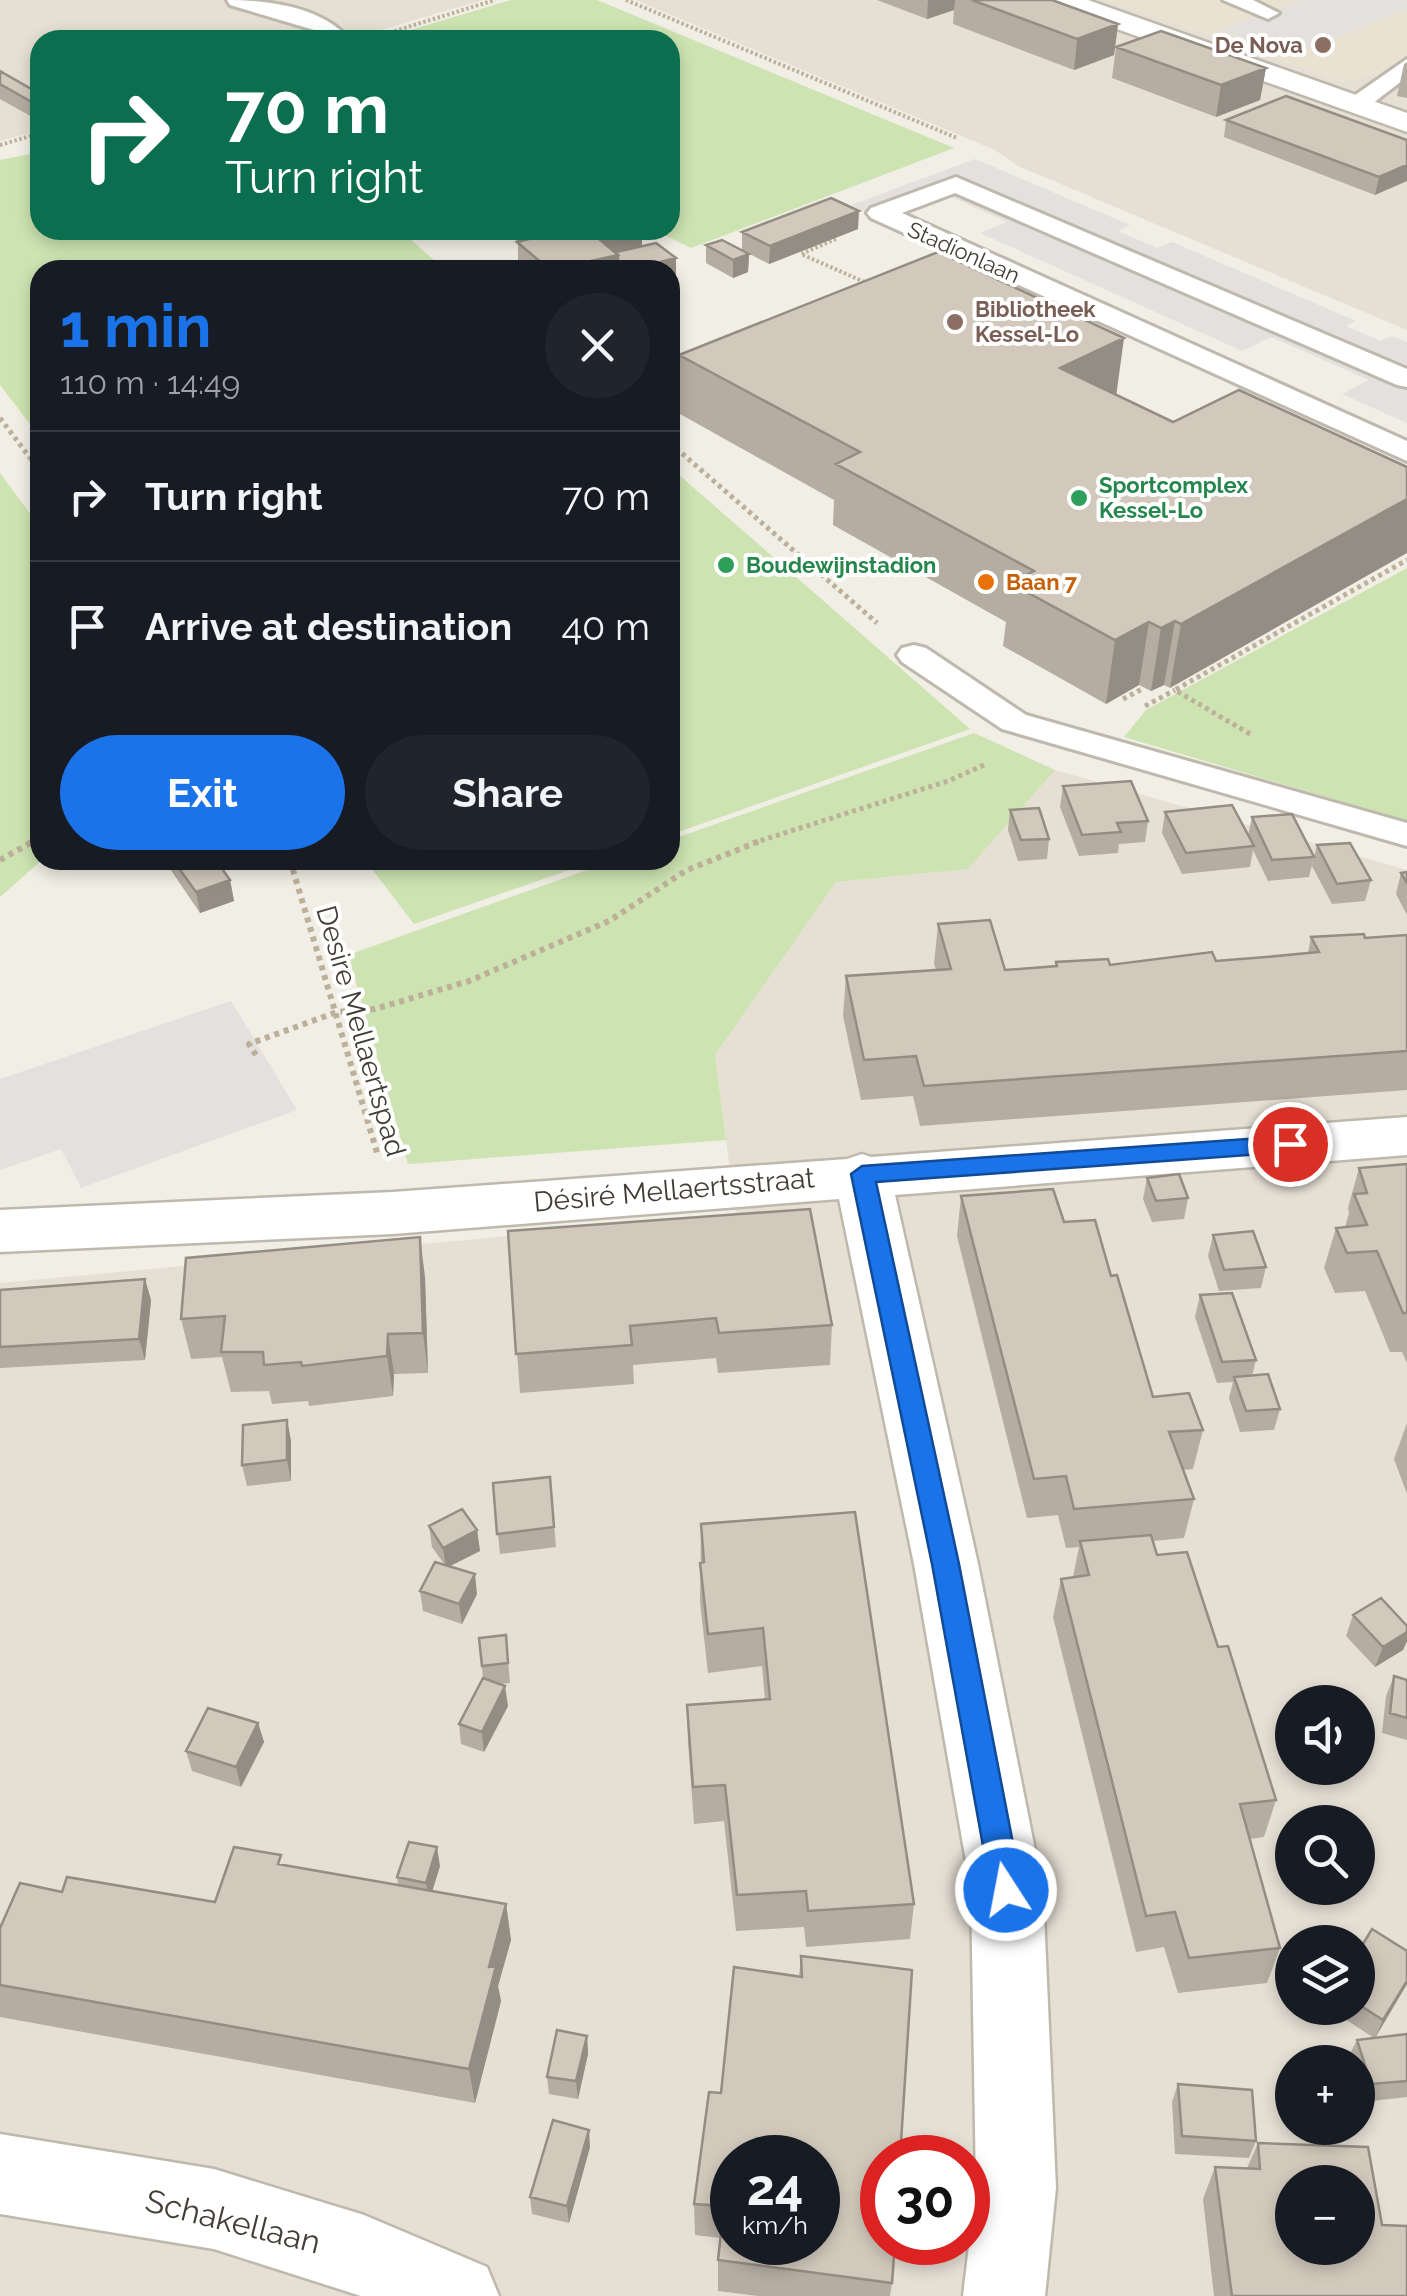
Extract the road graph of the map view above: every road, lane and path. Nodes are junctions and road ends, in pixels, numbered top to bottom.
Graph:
1 (238, 0) edge
2 (495, 0) edge
3 (626, 0) edge
4 (1062, 0) edge
5 (1234, 0) edge
6 (1268, 13) dead end
7 (328, 30) edge
8 (399, 30) edge
9 (1407, 66) edge
10 (1356, 105) junction
11 (1407, 123) edge
12 (30, 136) edge
13 (0, 145) edge
14 (956, 184) junction
15 (880, 213) junction
16 (878, 288) edge
17 (687, 378) edge
18 (1407, 379) edge
19 (680, 381) edge
20 (0, 418) edge
21 (680, 452) edge
22 (1407, 452) edge
23 (30, 458) edge
24 (1407, 560) edge
25 (914, 655) joint
26 (1144, 688) dead end
27 (1112, 706) dead end
28 (1041, 731) junction
29 (1261, 740) dead end
30 (1407, 835) edge
31 (30, 844) edge
32 (0, 860) edge
33 (293, 870) edge
34 (337, 1012) junction
35 (256, 1055) dead end
36 (1407, 1136) edge
37 (862, 1174) junction
38 (394, 1213) junction
39 (0, 1231) edge
40 (0, 2174) edge
41 (356, 2276) edge
42 (458, 2296) edge
43 (1004, 2296) edge

1 - 7 lane
2 - 8 path
3 - 14 path
4 - 10 street
5 - 6 lane
9 - 10 lane
10 - 11 street
12 - 13 path
14 - 15 lane, Stadionlaan
14 - 18 lane
15 - 16 path
15 - 22 lane, Stadionlaan
17 - 19 path
20 - 23 path
21 - 25 path
24 - 29 path
25 - 28 lane
26 - 27 path
28 - 30 lane
28 - 34 path
31 - 32 path
33 - 34 path, Desire Mellaertspad
34 - 35 path
34 - 38 path, Desire Mellaertspad
36 - 37 street, Désiré Mellaertsstraat
37 - 38 street, Désiré Mellaertsstraat
37 - 43 street
38 - 39 street, Désiré Mellaertsstraat
40 - 41 street, Schakellaan
41 - 42 street, Schakellaan

